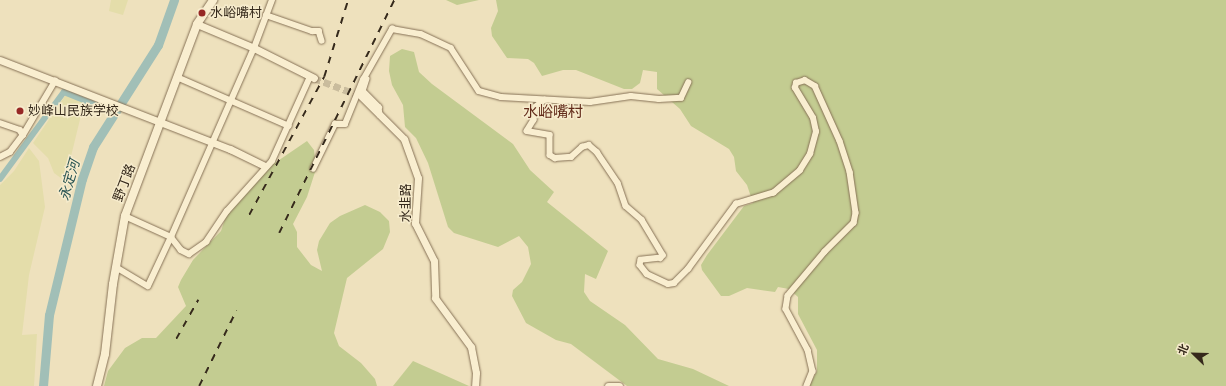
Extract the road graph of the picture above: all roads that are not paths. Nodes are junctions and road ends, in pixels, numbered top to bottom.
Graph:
1 (213, 0) edge
2 (272, 0) edge
3 (266, 15) junction
4 (197, 24) junction
5 (322, 41) dead end
6 (254, 48) junction
7 (0, 60) edge
8 (370, 68) junction
9 (177, 77) junction
10 (312, 78) joint
11 (55, 81) junction
12 (688, 83) dead end
13 (361, 96) tunnel mouth
14 (230, 99) junction
15 (545, 100) junction
16 (380, 115) junction
17 (158, 122) junction
18 (0, 123) edge
19 (289, 126) junction
20 (24, 134) junction
21 (212, 142) junction
22 (0, 157) edge
23 (265, 166) junction
24 (313, 169) dead end
25 (126, 216) junction
26 (171, 237) junction
27 (116, 267) junction
28 (97, 386) edge
29 (475, 386) edge
30 (608, 386) edge
31 (619, 386) edge
32 (807, 386) edge

1 - 4 main road, 野丁路
2 - 3 street
3 - 5 street
3 - 6 street
4 - 6 street
4 - 9 main road, 野丁路
6 - 10 street
6 - 14 street
7 - 11 street
8 - 15 street
8 - 16 street
8 - 24 street
9 - 14 street
9 - 17 main road, 野丁路
10 - 19 street
11 - 17 street
11 - 20 street
12 - 15 street
13 - 16 street, 水韭路
14 - 19 street
14 - 21 street
15 - 32 street
16 - 29 street, 水韭路
17 - 21 street
17 - 25 main road, 野丁路
18 - 20 street
19 - 23 street
20 - 22 street
21 - 23 street
21 - 26 street
23 - 26 street
25 - 26 street
25 - 27 main road, 野丁路
26 - 27 street
27 - 28 main road, 野丁路
30 - 31 street

